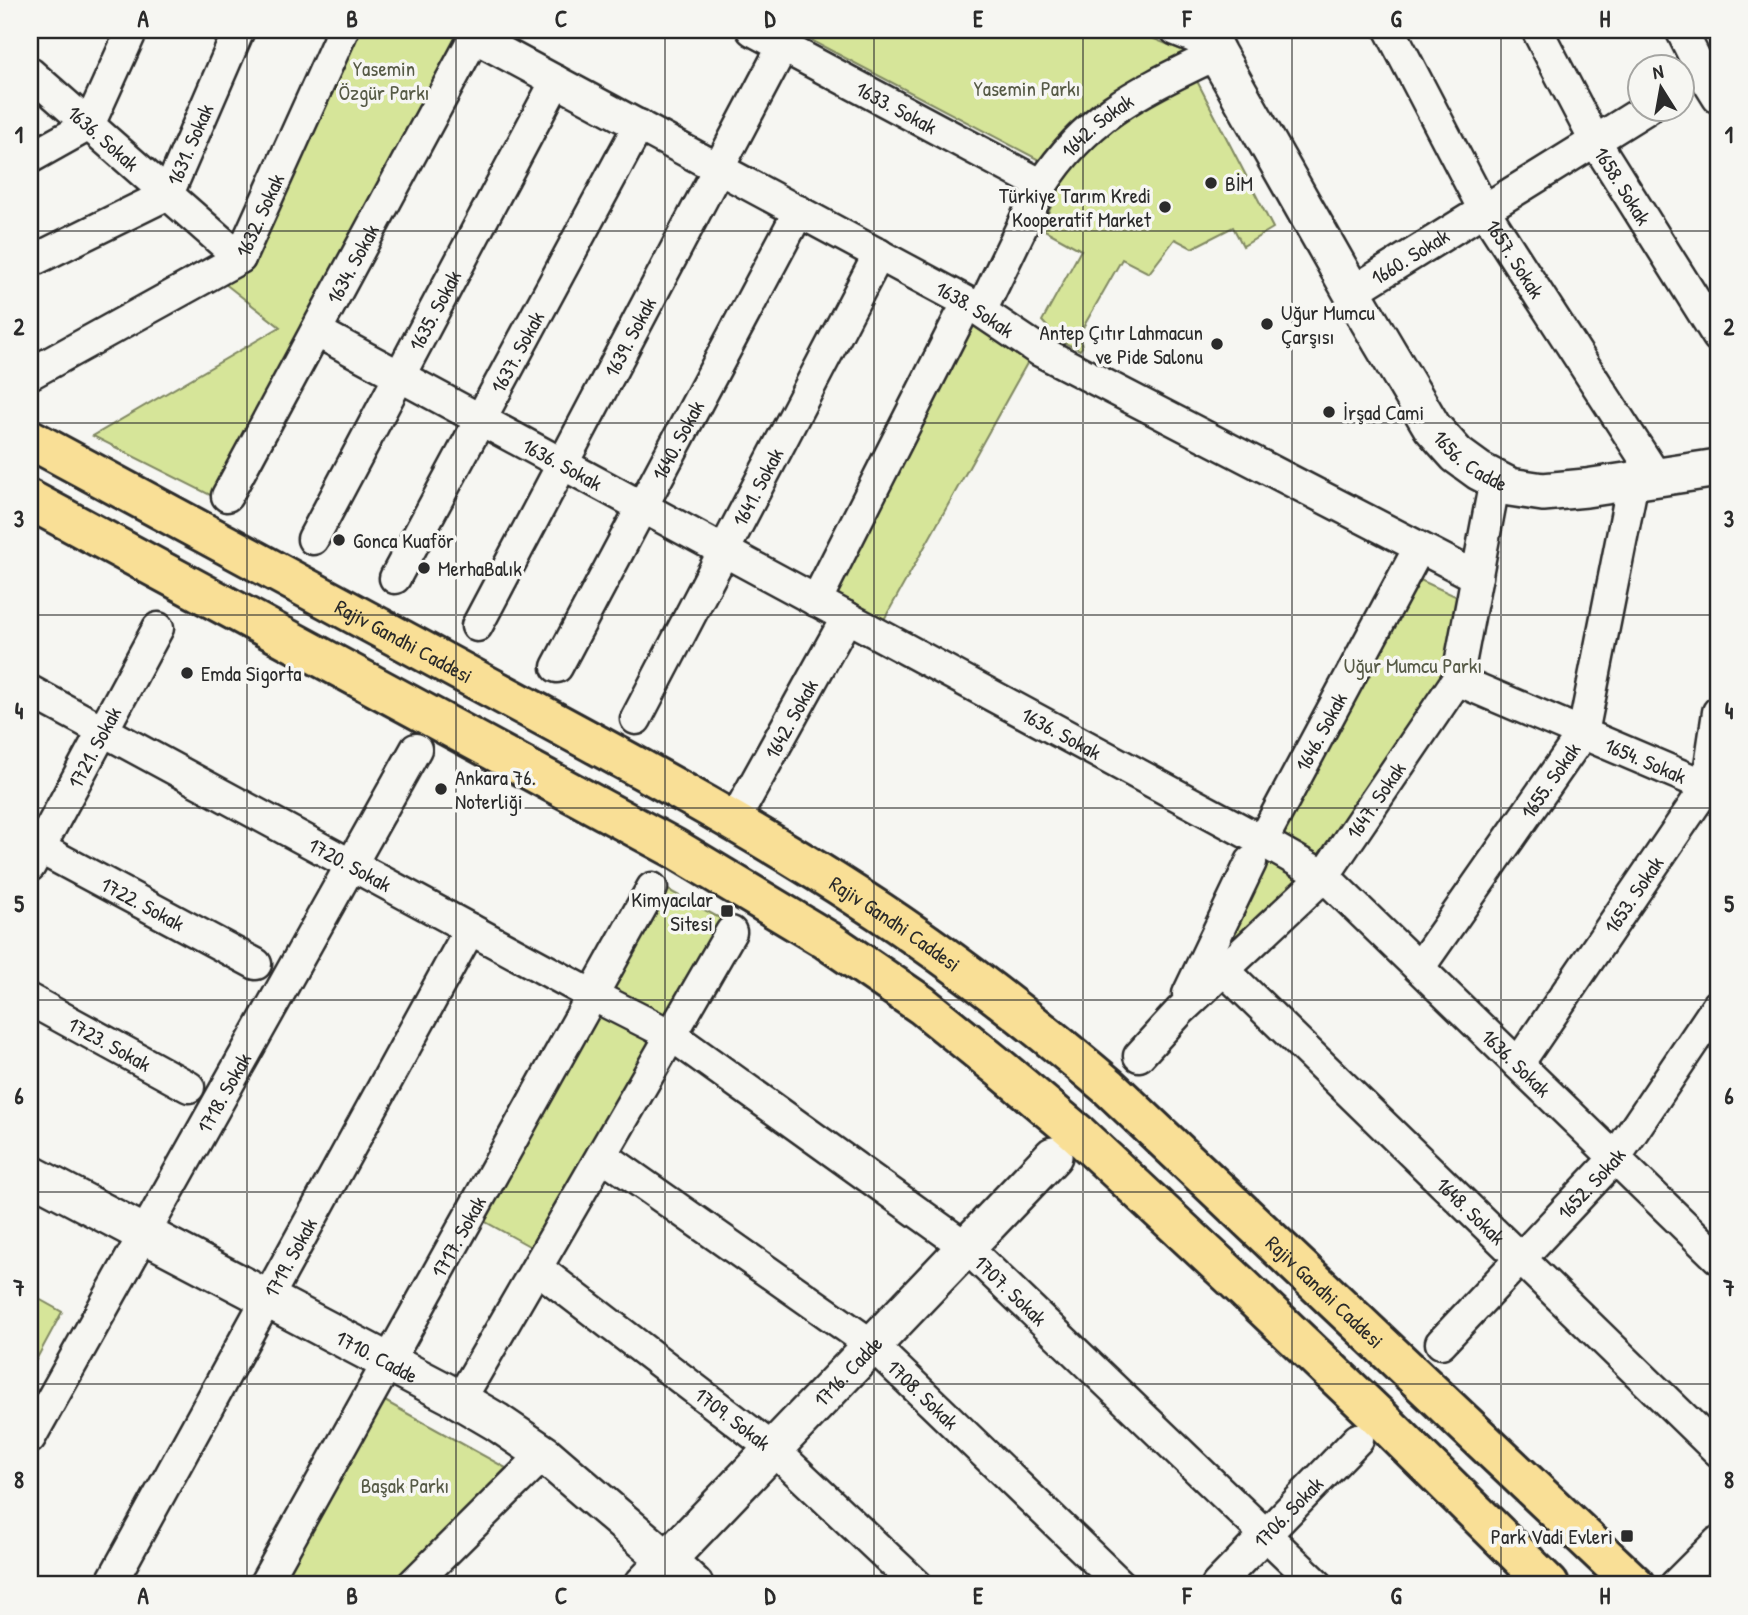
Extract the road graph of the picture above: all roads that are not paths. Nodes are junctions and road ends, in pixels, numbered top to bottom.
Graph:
1 (132, 30) edge
2 (239, 30) edge
3 (343, 30) edge
4 (752, 30) edge
5 (1175, 30) edge
6 (1390, 30) edge
7 (1537, 30) edge
8 (1681, 30) edge
9 (476, 33) edge
10 (1211, 43) edge
11 (783, 46) junction
12 (30, 73) edge
13 (556, 81) junction
14 (1705, 81) edge
15 (1626, 122) edge
16 (89, 125) junction
17 (639, 125) junction
18 (1595, 141) junction
19 (30, 158) edge
20 (719, 168) junction
21 (1042, 185) junction
22 (168, 194) junction
23 (1484, 210) junction
24 (799, 211) junction
25 (879, 254) junction
26 (240, 258) junction
27 (30, 262) edge
28 (1352, 292) junction
29 (970, 315) junction
30 (316, 331) junction
31 (1718, 337) edge
32 (30, 374) edge
33 (400, 376) junction
34 (480, 420) junction
35 (30, 439) edge
36 (563, 464) junction
37 (1718, 468) edge
38 (1495, 480) junction
39 (1645, 480) junction
40 (227, 496) dead end
41 (30, 500) edge
42 (642, 507) junction
43 (313, 540) dead end
44 (1419, 548) junction
45 (724, 551) junction
46 (1477, 577) junction
47 (395, 578) dead end
48 (817, 601) junction
49 (847, 617) junction
50 (477, 626) dead end
51 (158, 628) dead end
52 (557, 667) dead end
53 (1457, 680) junction
54 (30, 691) edge
55 (1718, 712) edge
56 (636, 719) dead end
57 (103, 730) junction
58 (1583, 733) junction
59 (416, 749) dead end
60 (1712, 788) edge
61 (734, 821) junction
62 (33, 852) edge
63 (1257, 852) junction
64 (351, 864) junction
65 (1324, 876) junction
66 (652, 888) dead end
67 (470, 929) junction
68 (731, 932) dead end
69 (256, 964) dead end
70 (1419, 968) junction
71 (1224, 970) junction
72 (592, 995) junction
73 (30, 1000) edge
74 (1718, 1005) edge
75 (1180, 1010) junction
76 (671, 1035) junction
77 (1139, 1056) dead end
78 (1518, 1064) junction
79 (189, 1087) dead end
80 (602, 1155) junction
81 (1053, 1156) dead end
82 (1615, 1158) junction
83 (30, 1174) edge
84 (144, 1234) junction
85 (966, 1247) junction
86 (1717, 1254) edge
87 (1521, 1259) junction
88 (537, 1268) junction
89 (267, 1299) junction
90 (1441, 1343) dead end
91 (872, 1345) junction
92 (388, 1362) junction
93 (460, 1400) junction
94 (30, 1438) edge
95 (1358, 1438) dead end
96 (773, 1449) junction
97 (1718, 1451) edge
98 (544, 1454) junction
99 (1265, 1535) junction
100 (1718, 1542) edge
101 (655, 1573) edge
102 (110, 1585) edge
103 (264, 1585) edge
104 (412, 1585) edge
105 (694, 1585) edge
106 (917, 1585) edge
107 (1121, 1585) edge
108 (1217, 1585) edge
109 (1318, 1585) edge
110 (1549, 1585) edge
111 (1635, 1585) edge
112 (1675, 1585) edge

1 - 16 street
2 - 22 street, 1631. Sokak
3 - 26 street, 1632. Sokak
4 - 11 street, 1633. Sokak
5 - 10 street
6 - 23 street, 1657. Sokak
7 - 18 street, 1658. Sokak
8 - 14 street
9 - 13 street, 1638. Sokak
9 - 30 street, 1634. Sokak
10 - 21 street, 1642. Sokak
10 - 28 street, 1656. Cadde
11 - 20 street, 1639. Sokak
11 - 21 street, 1633. Sokak
12 - 16 street, 1636. Sokak
13 - 17 street, 1638. Sokak
13 - 33 street, 1635. Sokak
15 - 18 street, 1660. Sokak
16 - 19 street
16 - 22 street, 1636. Sokak
17 - 20 street, 1638. Sokak
17 - 34 street, 1637. Sokak
18 - 23 street, 1660. Sokak
18 - 31 street, 1658. Sokak
20 - 24 street, 1638. Sokak
20 - 36 street, 1639. Sokak
21 - 29 street, 1642. Sokak
22 - 26 street, 1636. Sokak
22 - 27 street, 1631. Sokak
23 - 28 street, 1660. Sokak
23 - 39 street, 1657. Sokak
24 - 25 street, 1638. Sokak
24 - 42 street, 1640. Sokak
25 - 29 street, 1638. Sokak
25 - 45 street, 1641. Sokak
26 - 32 street, 1632. Sokak
28 - 38 street, 1656. Cadde
29 - 44 street, 1638. Sokak
29 - 48 street, 1642. Sokak
30 - 33 street, 1636. Sokak
30 - 40 street, 1634. Sokak
33 - 34 street, 1636. Sokak
33 - 43 street, 1635. Sokak
34 - 36 street, 1636. Sokak
34 - 47 street, 1637. Sokak
35 - 61 main road, Rajiv Gandhi Caddesi
36 - 42 street, 1636. Sokak
36 - 50 street, 1639. Sokak
37 - 39 street, 1656. Cadde
38 - 39 street, 1656. Cadde
38 - 46 street, 1647. Sokak
39 - 58 street, 1655. Sokak
41 - 110 main road
42 - 45 street, 1636. Sokak
42 - 52 street, 1640. Sokak
44 - 46 street, 1638. Sokak
44 - 63 street, 1646. Sokak
45 - 48 street, 1636. Sokak
45 - 56 street, 1641. Sokak
46 - 53 street, 1647. Sokak
48 - 49 street, 1636. Sokak
49 - 61 street, 1642. Sokak
49 - 63 street, 1636. Sokak
51 - 57 street, 1721. Sokak
53 - 58 street, 1654. Sokak
53 - 65 street, 1647. Sokak
54 - 57 street, 1720. Sokak
55 - 60 street, 1653. Sokak
57 - 62 street, 1721. Sokak
57 - 64 street, 1720. Sokak
58 - 60 street, 1654. Sokak
58 - 70 street, 1655. Sokak
59 - 64 street, 1718. Sokak
60 - 78 street, 1653. Sokak
61 - 111 main road, Rajiv Gandhi Caddesi
62 - 69 street, 1722. Sokak
63 - 65 street, 1636. Sokak
63 - 75 street, 1646. Sokak
64 - 67 street, 1720. Sokak
64 - 84 street, 1718. Sokak
65 - 70 street, 1636. Sokak
65 - 71 street, 1647. Sokak
66 - 72 street, 1717. Sokak
67 - 72 street, 1720. Sokak
67 - 89 street, 1719. Sokak
68 - 76 street
70 - 78 street, 1636. Sokak
71 - 75 street, 1647. Sokak
71 - 87 street, 1648. Sokak
72 - 76 street, 1720. Sokak
72 - 92 street, 1717. Sokak
73 - 79 street, 1723. Sokak
74 - 82 street, 1652. Sokak
75 - 77 street, 1647. Sokak
76 - 80 street
76 - 85 street, 1707. Sokak
78 - 82 street, 1636. Sokak
80 - 88 street
80 - 91 street, 1708. Sokak
81 - 85 street, 1716. Cadde
82 - 86 street, 1636. Sokak
82 - 87 street, 1652. Sokak
83 - 84 street, 1710. Cadde
84 - 89 street, 1710. Cadde
84 - 94 street, 1718. Sokak
85 - 91 street, 1716. Cadde
85 - 99 street, 1707. Sokak
87 - 90 street, 1652. Sokak
87 - 97 street, 1648. Sokak
88 - 93 street
88 - 96 street, 1709. Sokak
89 - 92 street, 1710. Cadde
89 - 102 street, 1719. Sokak
91 - 96 street, 1716. Cadde
91 - 107 street, 1708. Sokak
92 - 93 street, 1710. Cadde
92 - 103 street, 1717. Sokak
93 - 98 street, 1710. Cadde
95 - 99 street, 1706. Sokak
96 - 101 street, 1716. Cadde
96 - 106 street, 1709. Sokak
98 - 101 street, 1710. Cadde
98 - 104 street
99 - 108 street, 1706. Sokak
99 - 109 street, 1707. Sokak
100 - 112 street
101 - 105 street, 1710. Cadde

